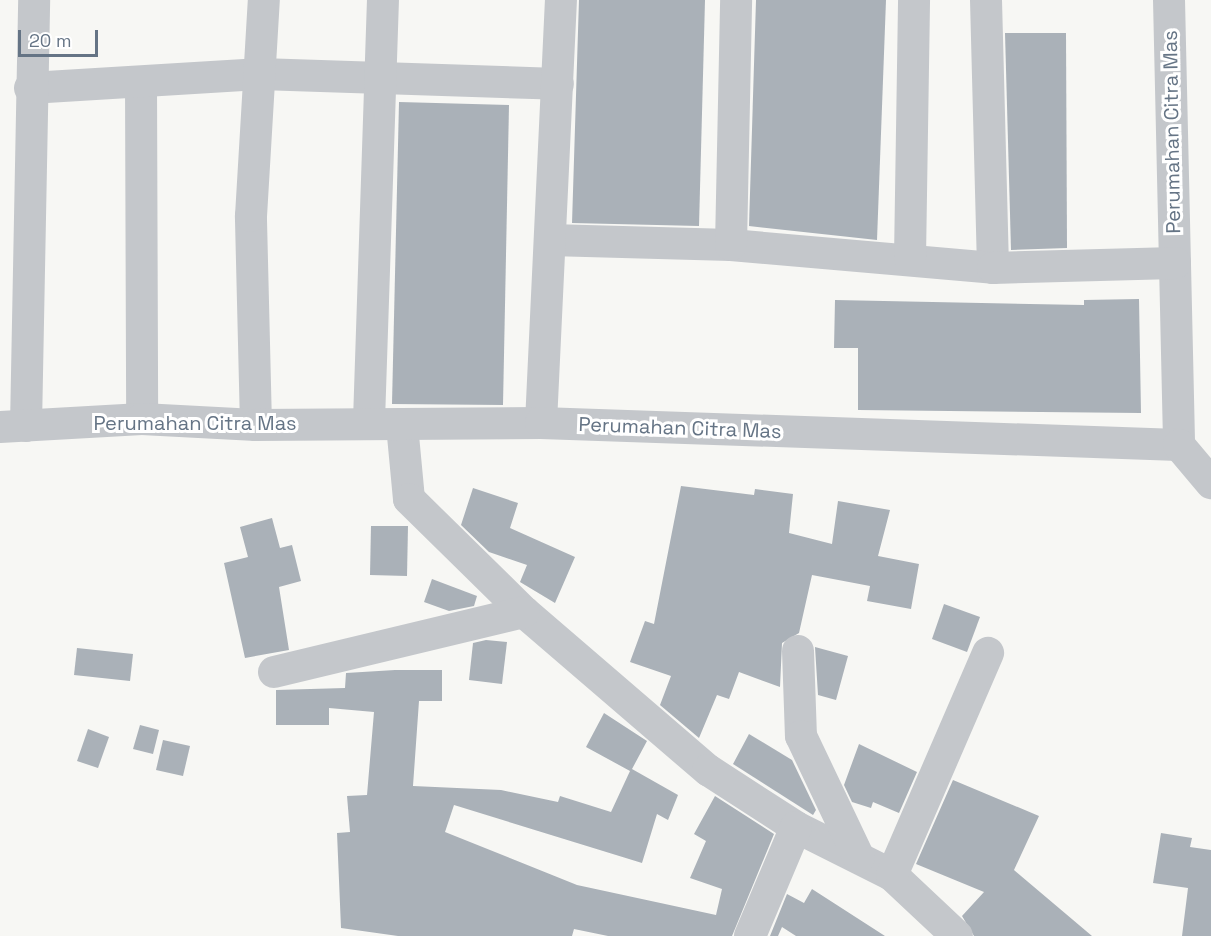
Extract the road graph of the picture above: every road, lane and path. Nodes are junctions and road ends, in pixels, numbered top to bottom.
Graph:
1 (34, 0) edge
2 (264, 0) edge
3 (384, 0) edge
4 (561, 0) edge
5 (736, 0) edge
6 (914, 0) edge
7 (986, 0) edge
8 (1169, 0) edge
9 (260, 74) junction
10 (382, 75) junction
11 (141, 84) junction
12 (558, 84) junction
13 (30, 88) junction
14 (550, 240) junction
15 (731, 245) junction
16 (910, 258) junction
17 (1175, 263) junction
18 (993, 268) junction
19 (142, 419) junction
20 (369, 421) junction
21 (542, 423) junction
22 (256, 425) junction
23 (402, 425) junction
24 (13, 426) edge
25 (1179, 445) junction
26 (1211, 483) edge
27 (524, 612) junction
28 (798, 651) dead end
29 (988, 653) dead end
30 (274, 672) dead end
31 (796, 827) junction
32 (859, 858) junction
33 (892, 875) junction
34 (750, 936) edge
35 (957, 936) edge

1 - 13 street
2 - 9 street
3 - 10 street
4 - 12 street
5 - 15 street
6 - 16 street
7 - 18 street
8 - 17 street, Perumahan Citra Mas
9 - 10 street
9 - 11 street
9 - 22 street
10 - 12 street
10 - 20 street
11 - 13 street
11 - 19 street
12 - 14 street
13 - 24 street
14 - 15 street
14 - 21 street
15 - 16 street
16 - 18 street
17 - 18 street
17 - 25 street, Perumahan Citra Mas
19 - 22 street, Perumahan Citra Mas
19 - 24 street, Perumahan Citra Mas
20 - 22 street, Perumahan Citra Mas
20 - 23 street, Perumahan Citra Mas
21 - 23 street, Perumahan Citra Mas
21 - 25 street, Perumahan Citra Mas
23 - 27 street
25 - 26 street
27 - 30 street
27 - 31 street
28 - 32 street
29 - 33 street
31 - 32 street
31 - 34 street
32 - 33 street
33 - 35 street

